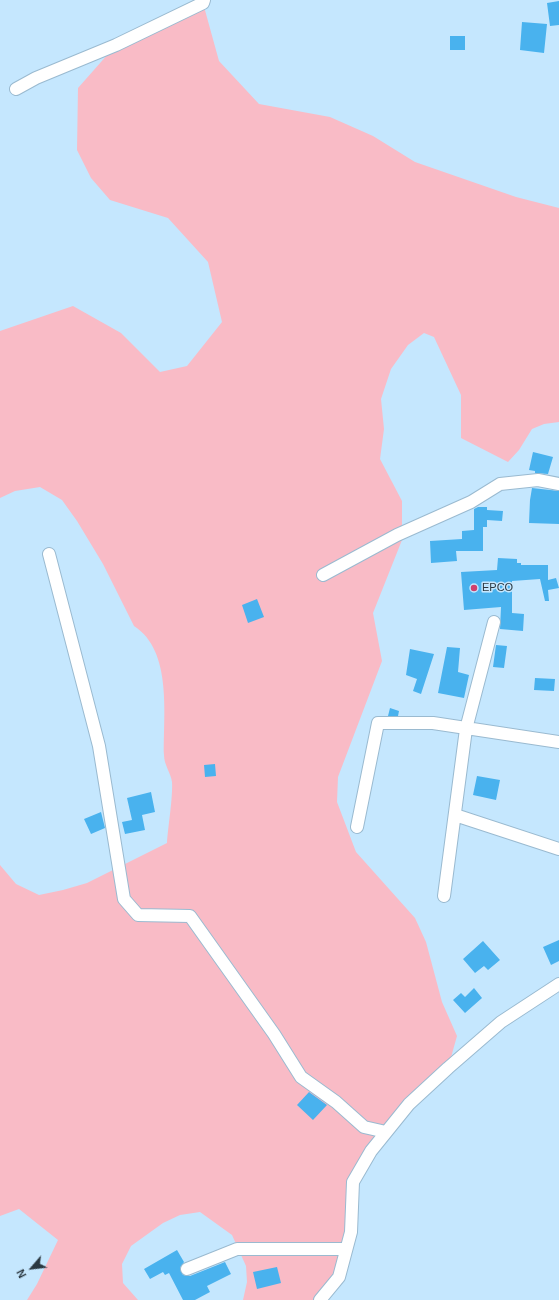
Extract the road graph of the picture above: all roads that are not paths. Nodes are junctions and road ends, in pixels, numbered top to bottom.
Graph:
1 (204, 0) edge
2 (16, 88) dead end
3 (559, 484) edge
4 (49, 554) dead end
5 (323, 575) dead end
6 (494, 622) dead end
7 (466, 729) junction
8 (559, 742) edge
9 (455, 815) junction
10 (357, 827) dead end
11 (559, 849) edge
12 (444, 896) dead end
13 (559, 984) edge
14 (386, 1132) junction
15 (346, 1249) junction
16 (187, 1268) dead end
17 (320, 1300) edge

1 - 2 street
3 - 5 street
4 - 14 street
6 - 7 street
7 - 8 street
7 - 9 street
7 - 10 street
9 - 11 street
9 - 12 street
13 - 14 street
14 - 15 street
15 - 16 street
15 - 17 street

